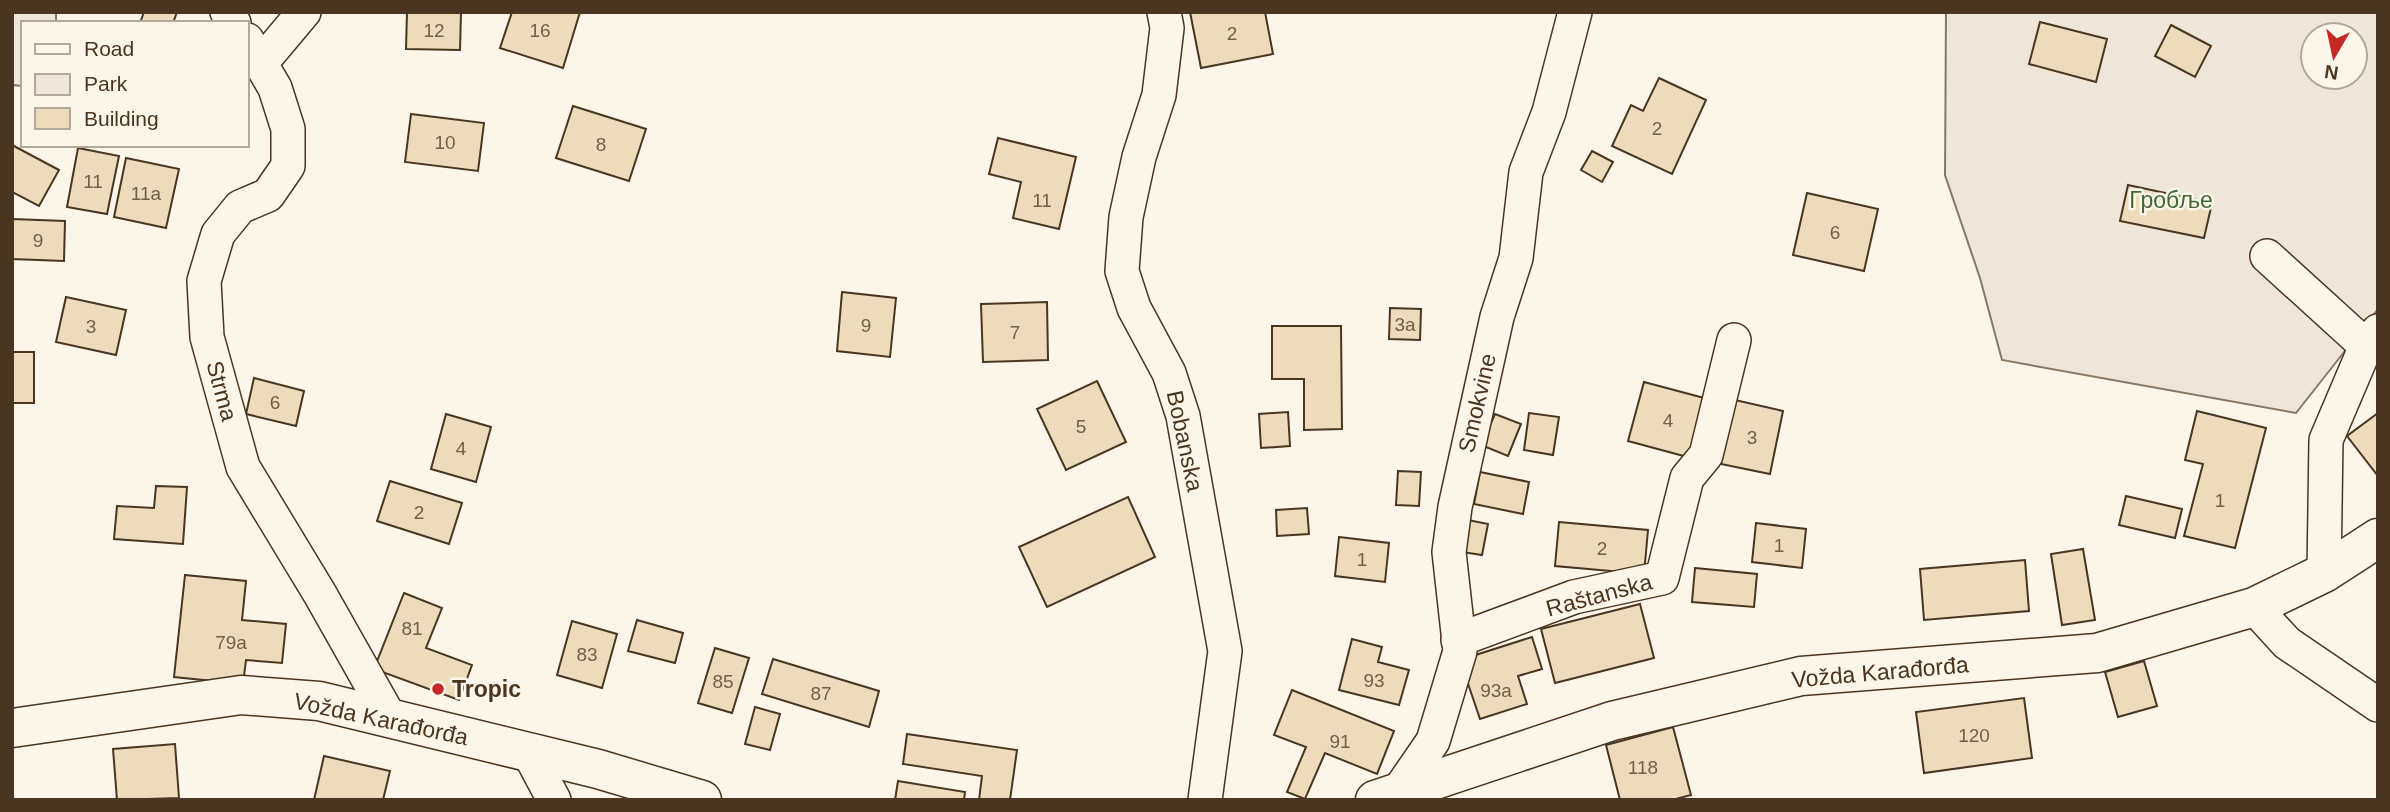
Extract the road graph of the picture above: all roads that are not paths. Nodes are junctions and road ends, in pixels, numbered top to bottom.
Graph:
1 (304, 12) edge
2 (1164, 12) edge
3 (1575, 12) edge
4 (254, 51) edge
5 (2267, 256) dead end
6 (2372, 338) edge
7 (1734, 340) dead end
8 (2378, 538) edge
9 (2325, 573) junction
10 (2254, 607) junction
11 (1458, 640) junction
12 (2378, 705) edge
13 (390, 718) junction
14 (12, 729) edge
15 (528, 751) junction
16 (1387, 794) edge
17 (554, 800) edge
18 (702, 800) edge
19 (1205, 800) edge

1 - 4 street, Strma
2 - 19 street, Bobanska
3 - 11 street, Smokvine
4 - 13 street, Strma
5 - 6 street
6 - 9 street
7 - 11 street, Raštanska
8 - 9 street, Vožda Karađorđa
9 - 10 street, Vožda Karađorđa
10 - 12 street
10 - 16 street, Vožda Karađorđa
11 - 16 street, Smokvine
13 - 14 street, Vožda Karađorđa
13 - 15 street, Vožda Karađorđa
15 - 17 street
15 - 18 street, Vožda Karađorđa

